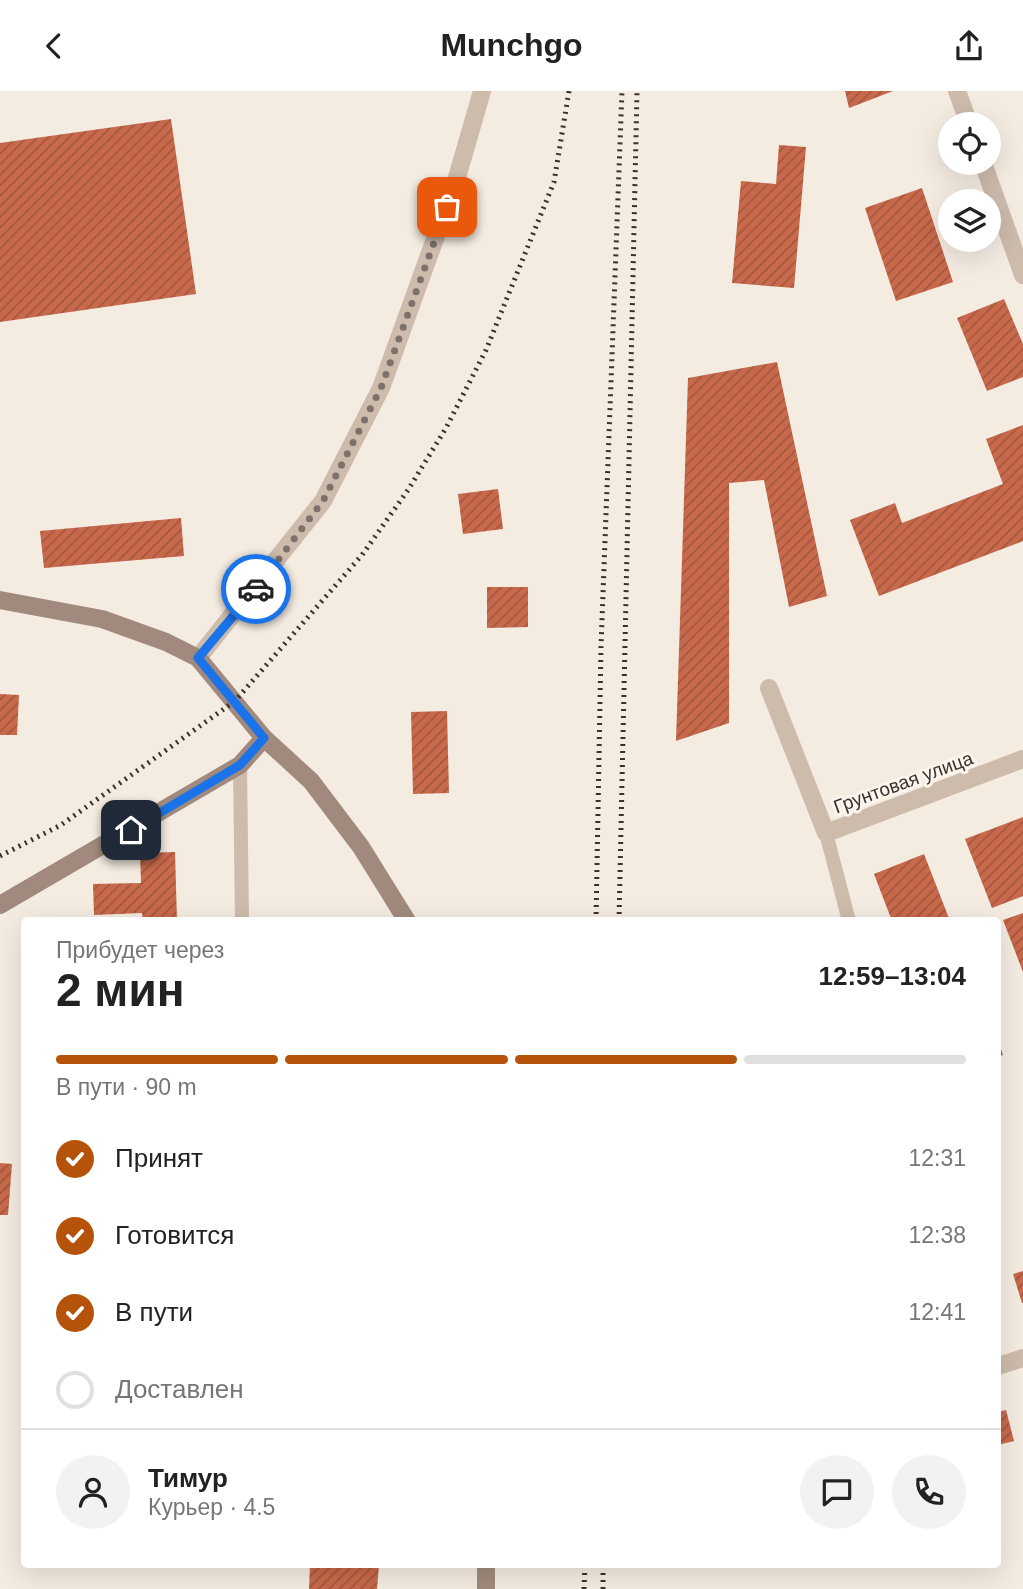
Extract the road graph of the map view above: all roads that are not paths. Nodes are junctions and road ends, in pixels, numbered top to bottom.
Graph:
1 (482, 91) edge
2 (957, 91) edge
3 (965, 112) edge
4 (987, 175) edge
5 (1023, 275) edge
6 (0, 600) edge
7 (198, 658) junction
8 (769, 688) dead end
9 (264, 738) junction
10 (1023, 759) edge
11 (240, 765) junction
12 (826, 833) junction
13 (0, 905) edge
14 (242, 917) edge
15 (405, 917) edge
16 (848, 917) edge
17 (1023, 1358) edge
18 (1001, 1365) edge
19 (486, 1568) edge
20 (486, 1589) edge

1 - 7 street
2 - 3 street
4 - 5 street
6 - 7 main road
7 - 9 main road
8 - 12 street, Грунтовая улица
9 - 11 main road
9 - 15 main road
10 - 12 street, Грунтовая улица
11 - 13 main road
11 - 14 lane
12 - 16 lane
17 - 18 street
19 - 20 main road

